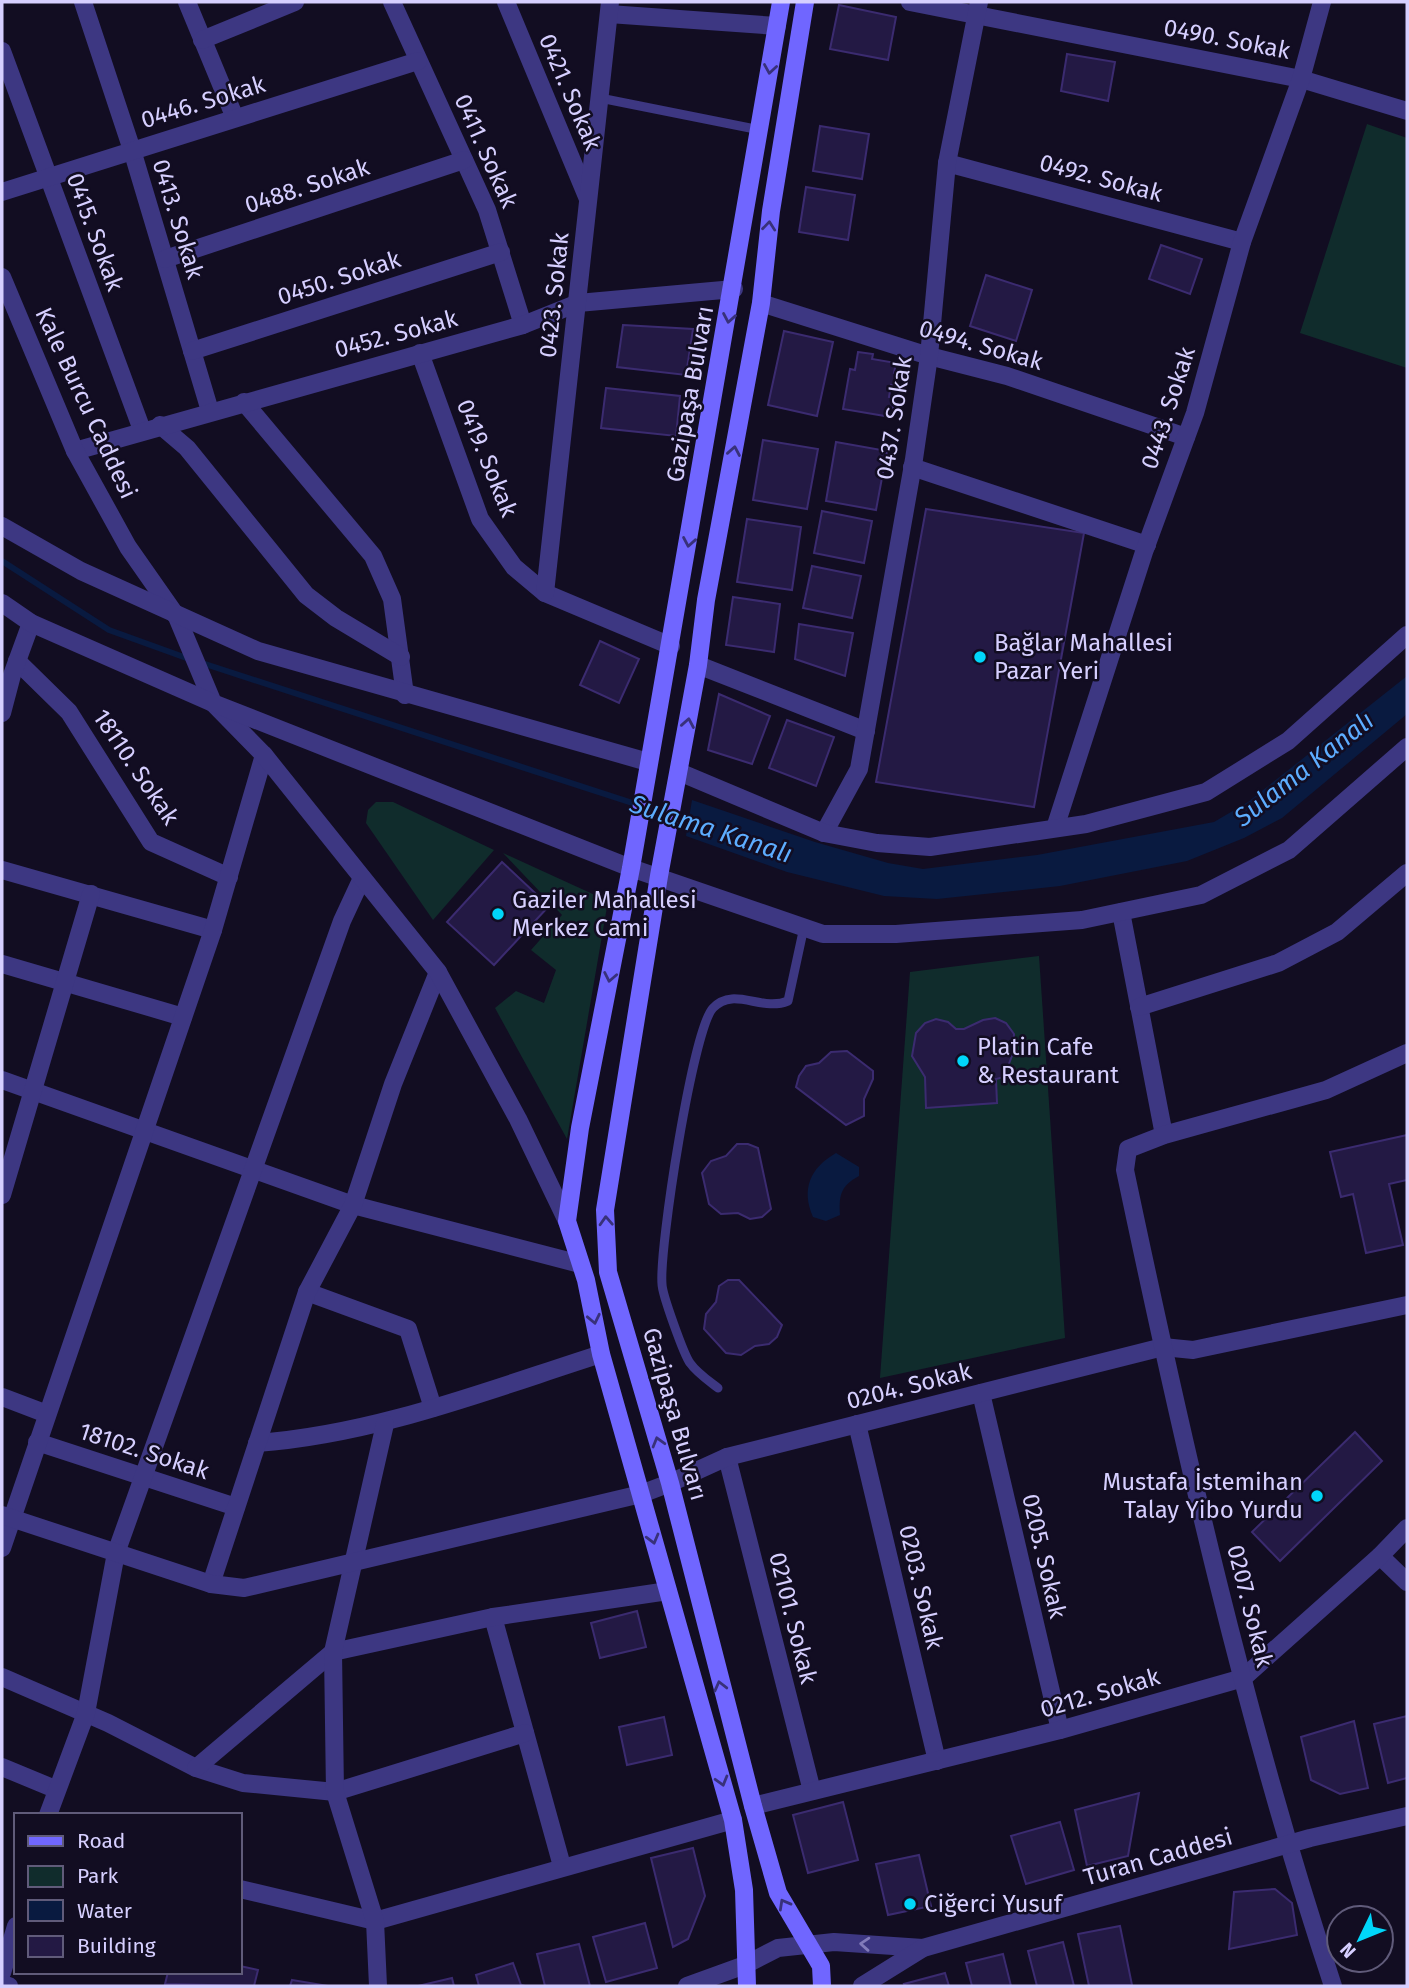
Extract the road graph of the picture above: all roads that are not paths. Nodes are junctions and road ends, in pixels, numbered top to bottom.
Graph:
1 (83, 2) edge
2 (187, 2) edge
3 (295, 2) edge
4 (393, 2) edge
5 (506, 2) edge
6 (781, 2) edge
7 (805, 2) edge
8 (910, 2) edge
9 (1322, 2) edge
10 (610, 8) edge
11 (978, 8) edge
12 (777, 26) junction
13 (202, 40) junction
14 (2, 51) edge
15 (418, 61) junction
16 (1301, 79) junction
17 (600, 98) junction
18 (1407, 111) edge
19 (235, 118) junction
20 (760, 130) junction
21 (132, 150) junction
22 (464, 160) junction
23 (947, 163) junction
24 (48, 176) junction
25 (2, 192) edge
26 (589, 201) junction
27 (1241, 242) junction
28 (501, 252) junction
29 (165, 259) junction
30 (2, 277) edge
31 (734, 289) junction
32 (578, 303) junction
33 (761, 303) junction
34 (523, 325) junction
35 (192, 351) junction
36 (420, 353) junction
37 (929, 356) junction
38 (244, 402) junction
39 (210, 411) junction
40 (160, 425) junction
41 (142, 430) junction
42 (1186, 437) junction
43 (75, 451) junction
44 (912, 467) junction
45 (2, 526) edge
46 (1147, 545) junction
47 (545, 593) junction
48 (2, 603) edge
49 (177, 617) junction
50 (31, 623) junction
51 (1407, 635) edge
52 (671, 646) junction
53 (401, 657) junction
54 (698, 665) junction
55 (10, 672) edge
56 (405, 695) junction
57 (213, 703) junction
58 (2, 713) edge
59 (866, 730) junction
60 (1407, 747) edge
61 (264, 755) junction
62 (648, 762) junction
63 (679, 772) junction
64 (1055, 828) junction
65 (824, 833) junction
66 (631, 868) junction
67 (2, 870) edge
68 (1407, 873) edge
69 (659, 876) junction
70 (229, 877) junction
71 (362, 877) junction
72 (91, 894) junction
73 (1121, 912) junction
74 (804, 927) junction
75 (213, 930) junction
76 (2, 964) edge
77 (438, 972) junction
78 (66, 983) junction
79 (1139, 1007) junction
80 (183, 1017) junction
81 (1407, 1053) edge
82 (2, 1080) edge
83 (34, 1093) junction
84 (145, 1132) junction
85 (1164, 1135) junction
86 (254, 1167) junction
87 (2, 1195) edge
88 (353, 1205) junction
89 (567, 1221) junction
90 (580, 1264) junction
91 (307, 1292) junction
92 (1407, 1305) edge
93 (1163, 1347) junction
94 (601, 1354) junction
95 (718, 1388) dead end
96 (981, 1393) junction
97 (2, 1398) edge
98 (433, 1408) junction
99 (47, 1414) junction
100 (385, 1424) junction
101 (857, 1424) junction
102 (37, 1442) junction
103 (257, 1443) junction
104 (727, 1457) junction
105 (143, 1477) junction
106 (670, 1483) junction
107 (641, 1494) junction
108 (236, 1507) junction
109 (7, 1516) edge
110 (1407, 1528) edge
111 (2, 1548) edge
112 (116, 1553) junction
113 (1380, 1556) junction
114 (356, 1560) junction
115 (1407, 1583) edge
116 (211, 1584) junction
117 (668, 1591) junction
118 (493, 1617) junction
119 (334, 1653) junction
120 (2, 1677) edge
121 (1243, 1678) junction
122 (86, 1713) junction
123 (1060, 1730) junction
124 (525, 1733) junction
125 (937, 1760) junction
126 (2, 1767) edge
127 (196, 1768) junction
128 (55, 1789) junction
129 (812, 1791) junction
130 (335, 1792) junction
131 (753, 1806) junction
132 (49, 1813) edge
133 (1407, 1816) edge
134 (733, 1820) junction
135 (1287, 1845) junction
136 (562, 1866) junction
137 (242, 1889) edge
138 (375, 1921) junction
139 (14, 1933) edge
140 (808, 1946) junction
141 (922, 1948) junction
142 (746, 1965) junction
143 (2, 1973) edge
144 (2, 1985) edge
145 (9, 1986) edge
146 (378, 1986) edge
147 (687, 1986) edge
148 (747, 1986) edge
149 (822, 1986) edge
150 (862, 1986) edge
151 (1333, 1986) edge

1 - 21 street, 0413. Sokak
2 - 13 street
3 - 13 street
4 - 15 street, 0411. Sokak
5 - 26 street, 0421. Sokak
6 - 12 main road, Gazipaşa Bulvarı
33 -> 7 main road
8 - 11 street, 0490. Sokak
9 - 16 street, 0443. Sokak
10 - 12 street
10 - 17 street, 0423. Sokak
11 - 16 street, 0490. Sokak
11 - 23 street, 0437. Sokak
12 -> 20 main road, Gazipaşa Bulvarı
13 - 19 street
14 - 24 street, 0415. Sokak
15 - 19 street, 0446. Sokak
15 - 22 street, 0411. Sokak
16 - 18 street, 0490. Sokak
16 - 27 street, 0443. Sokak
17 - 20 lane
17 - 26 street, 0423. Sokak
19 - 21 street, 0446. Sokak
20 - 31 main road, Gazipaşa Bulvarı
21 - 24 street, 0446. Sokak
21 - 29 street, 0413. Sokak
22 - 28 street, 0411. Sokak
22 - 29 street, 0488. Sokak
23 - 27 street, 0492. Sokak
23 - 37 street, 0437. Sokak
24 - 25 street, 0446. Sokak
24 - 41 street, 0415. Sokak
26 - 32 street, 0423. Sokak
27 - 42 street, 0443. Sokak
28 - 34 street, 0411. Sokak
28 - 35 street, 0450. Sokak
29 - 35 street, 0413. Sokak
30 - 43 street, Kale Burcu Caddesi
31 - 32 street, 0452. Sokak
31 -> 52 main road, Gazipaşa Bulvarı
32 - 34 street, 0452. Sokak
32 - 47 street, 0423. Sokak
33 - 37 street, 0494. Sokak
54 -> 33 main road
34 - 36 street, 0452. Sokak
35 - 39 street, 0413. Sokak
36 - 38 street, 0452. Sokak
36 - 47 street, 0419. Sokak
37 - 42 street, 0494. Sokak
37 - 44 street, 0437. Sokak
38 - 39 street, 0452. Sokak
38 - 53 street
39 - 40 street, 0452. Sokak
40 - 41 street, 0452. Sokak
40 - 53 street
41 - 43 street, 0452. Sokak
42 - 46 street, 0443. Sokak
43 - 49 street, Kale Burcu Caddesi
44 - 46 street
44 - 59 street, 0437. Sokak
45 - 49 street
46 - 64 street, 0443. Sokak
47 - 52 street, 0419. Sokak
48 - 50 street
49 - 56 street
49 - 57 street, Kale Burcu Caddesi
50 - 55 street
50 - 57 street
51 - 64 street
52 - 62 main road, Gazipaşa Bulvarı
53 - 56 street
54 - 59 street
63 -> 54 main road
55 - 58 street
55 - 70 street, 18110. Sokak
56 - 62 street
57 - 61 street
57 - 66 street
59 - 65 street, 0437. Sokak
60 - 73 street
61 - 70 street
61 - 71 street
62 - 66 main road, Gazipaşa Bulvarı
63 - 65 street
63 - 69 main road, Gazipaşa Bulvarı
64 - 65 street
66 - 69 street
66 -> 89 main road
67 - 72 street
68 - 79 street
69 - 74 street
106 -> 69 main road, Gazipaşa Bulvarı
70 - 75 street
71 - 77 street
71 - 86 street
72 - 75 street
72 - 78 street
73 - 74 street
73 - 79 street
74 - 95 lane
75 - 80 street
76 - 78 street
77 - 88 street
77 - 89 street
78 - 80 street
78 - 83 street
79 - 85 street
80 - 84 street
81 - 85 street
82 - 83 street
83 - 84 street
83 - 87 street
84 - 86 street
84 - 99 street
85 - 93 street, 0207. Sokak
86 - 88 street
86 - 105 street
88 - 90 street
88 - 91 street
89 - 90 main road
90 -> 94 main road
91 - 98 street
91 - 103 street
92 - 93 street, 0204. Sokak
93 - 96 street, 0204. Sokak
93 - 121 street, 0207. Sokak
94 - 98 street
94 - 107 main road
96 - 101 street, 0204. Sokak
96 - 123 street, 0205. Sokak
97 - 99 street, 18102. Sokak
98 - 100 street
99 - 102 street
100 - 103 street
100 - 114 street
101 - 104 street, 0204. Sokak
101 - 125 street, 0203. Sokak
102 - 105 street, 18102. Sokak
102 - 109 street
103 - 108 street
104 - 106 street, 0204. Sokak
104 - 129 street, 02101. Sokak
105 - 108 street, 18102. Sokak
105 - 112 street
106 - 107 street, 0204. Sokak
131 -> 106 main road, Gazipaşa Bulvarı
107 - 114 street, 0204. Sokak
107 -> 117 main road
108 - 116 street
109 - 111 street
109 - 112 street, 0204. Sokak
110 - 113 street, 0212. Sokak
112 - 116 street, 0204. Sokak
112 - 122 street
113 - 115 street
113 - 121 street, 0212. Sokak
114 - 116 street, 0204. Sokak
114 - 119 street
117 - 118 street
117 -> 134 main road
118 - 119 street
118 - 124 street
119 - 127 street
119 - 130 street
120 - 122 street
121 - 123 street, 0212. Sokak
121 - 135 street, 0207. Sokak
122 - 127 street
122 - 128 street
123 - 125 street, 0212. Sokak
124 - 130 street
124 - 136 street
125 - 129 street, 0212. Sokak
126 - 128 street
127 - 130 street
128 - 132 street
129 - 131 street, 0212. Sokak
130 - 138 street
140 -> 131 main road, Gazipaşa Bulvarı
133 - 135 street, Turan Caddesi
134 - 136 street
134 - 142 main road
135 - 141 street, Turan Caddesi
135 - 151 street, 0207. Sokak
136 - 138 street
137 - 138 street
138 - 146 street
139 - 143 street
141 -> 140 street
140 - 142 street
140 - 149 main road, Gazipaşa Bulvarı
141 - 150 street
142 - 147 street
142 - 148 main road
144 - 145 street

